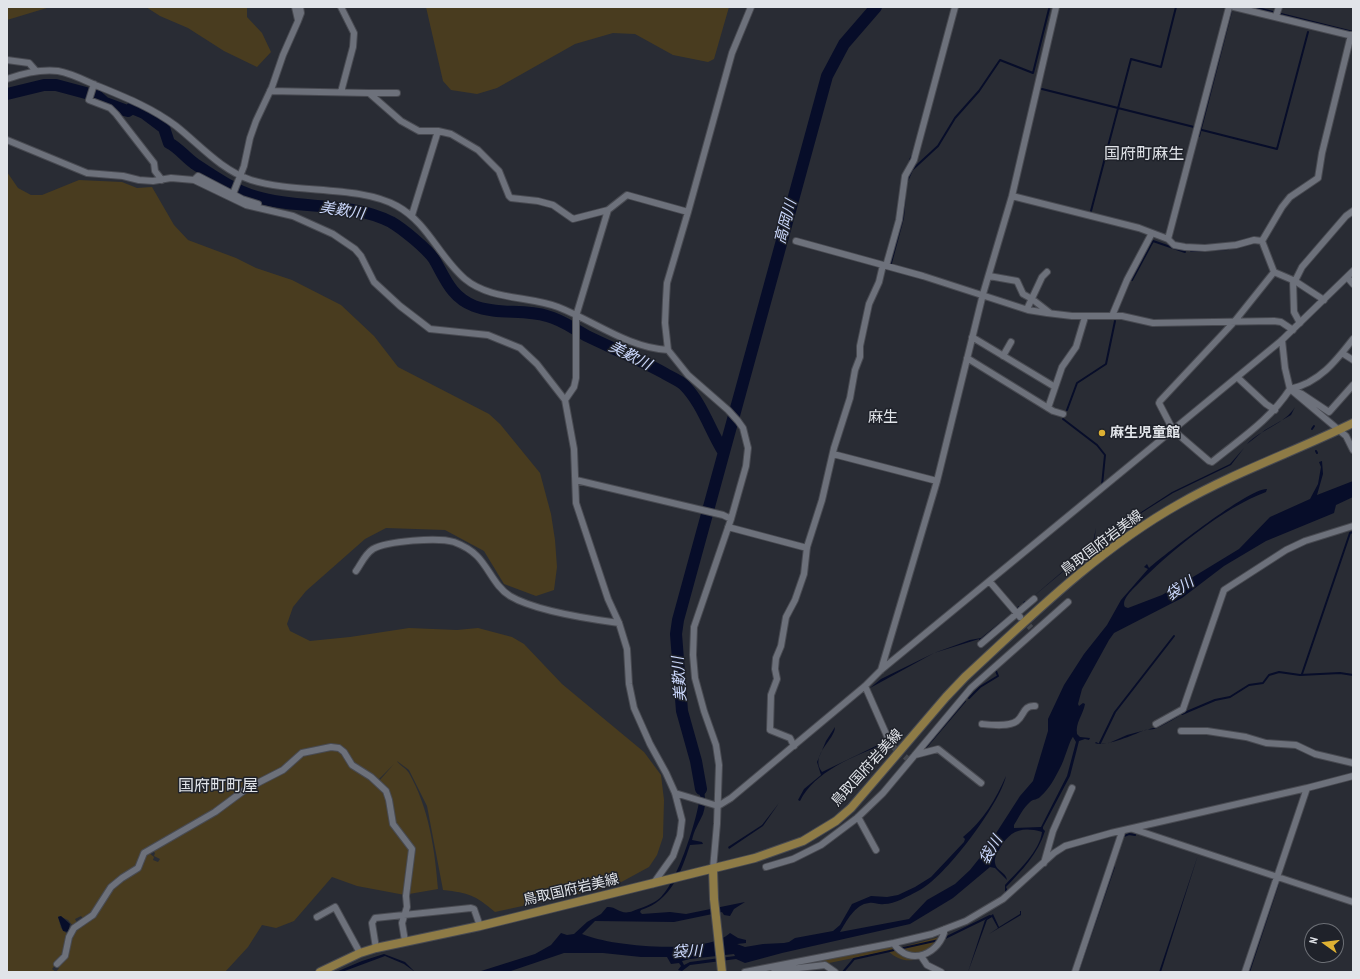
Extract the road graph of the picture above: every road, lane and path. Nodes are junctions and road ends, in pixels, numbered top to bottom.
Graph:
1 (295, 7) edge
2 (300, 7) edge
3 (341, 7) edge
4 (751, 7) edge
5 (955, 7) edge
6 (1056, 7) edge
7 (1229, 7) edge
8 (1234, 7) edge
9 (1279, 7) edge
10 (1276, 16) junction
11 (298, 21) junction
12 (1352, 36) edge
13 (7, 60) edge
14 (36, 71) junction
15 (7, 79) edge
16 (93, 87) junction
17 (270, 91) junction
18 (341, 92) junction
19 (369, 93) junction
20 (397, 94) dead end
21 (438, 130) junction
22 (7, 140) edge
23 (240, 177) junction
24 (162, 180) junction
25 (194, 180) junction
26 (234, 192) junction
27 (1012, 196) junction
28 (608, 210) junction
29 (269, 211) junction
30 (1353, 211) edge
31 (688, 212) junction
32 (412, 215) junction
33 (1152, 233) junction
34 (1168, 239) junction
35 (796, 241) dead end
36 (1262, 241) junction
37 (885, 266) junction
38 (1353, 271) edge
39 (1047, 272) dead end
40 (1274, 272) junction
41 (989, 276) junction
42 (1347, 277) junction
43 (1294, 281) junction
44 (1353, 284) edge
45 (983, 294) junction
46 (1032, 299) junction
47 (1324, 300) junction
48 (1027, 309) junction
49 (1051, 314) junction
50 (576, 316) junction
51 (1112, 316) junction
52 (1085, 317) junction
53 (1234, 322) junction
54 (1300, 323) junction
55 (1293, 330) junction
56 (972, 337) junction
57 (1353, 339) edge
58 (1282, 340) junction
59 (1011, 342) dead end
60 (668, 350) junction
61 (1342, 353) junction
62 (1003, 356) junction
63 (967, 358) junction
64 (1353, 360) edge
65 (1237, 377) junction
66 (1353, 385) edge
67 (1055, 387) junction
68 (1290, 389) junction
69 (565, 400) junction
70 (1048, 408) junction
71 (1275, 410) junction
72 (1063, 414) dead end
73 (1353, 423) edge
74 (1173, 430) junction
75 (1339, 430) junction
76 (1352, 448) edge
77 (833, 454) junction
78 (576, 480) junction
79 (937, 481) junction
80 (731, 519) junction
81 (1353, 526) edge
82 (728, 527) junction
83 (807, 548) junction
84 (356, 571) dead end
85 (990, 582) junction
86 (1034, 599) dead end
87 (1068, 602) dead end
88 (1019, 615) junction
89 (619, 623) junction
90 (981, 644) dead end
91 (881, 670) junction
92 (865, 686) junction
93 (1035, 706) dead end
94 (982, 724) dead end
95 (1156, 724) dead end
96 (1181, 731) dead end
97 (891, 745) tunnel mouth
98 (794, 746) junction
99 (914, 755) junction
100 (1353, 763) edge
101 (1353, 776) edge
102 (981, 783) dead end
103 (1072, 788) dead end
104 (1307, 788) junction
105 (675, 793) junction
106 (718, 806) junction
107 (858, 817) junction
108 (1131, 829) junction
109 (1122, 832) junction
110 (876, 850) dead end
111 (1044, 863) junction
112 (766, 867) dead end
113 (713, 869) junction
114 (1277, 877) junction
115 (653, 884) junction
116 (1353, 902) edge
117 (405, 914) junction
118 (317, 917) dead end
119 (480, 926) junction
120 (945, 929) junction
121 (405, 941) junction
122 (894, 944) junction
123 (376, 948) junction
124 (360, 953) junction
125 (921, 956) junction
126 (57, 964) dead end
127 (722, 968) edge
128 (769, 968) junction
129 (320, 972) edge
130 (745, 972) edge
131 (835, 972) edge
132 (941, 972) edge
133 (1075, 972) edge
134 (1245, 972) edge

1 - 11 street
2 - 11 street
3 - 18 street
4 - 31 street
5 - 37 street
6 - 27 street
7 - 34 street
8 - 10 street
9 - 10 street
10 - 12 street
11 - 17 street
12 - 36 street
13 - 14 street
14 - 15 street
14 - 16 street
16 - 23 street
16 - 24 street
17 - 18 street
17 - 23 street
18 - 19 street
19 - 20 street
19 - 21 street
21 - 28 street
21 - 32 street
22 - 24 street
23 - 26 street
23 - 32 street
24 - 25 street
25 - 26 street
25 - 29 street
26 - 29 street
27 - 33 street
27 - 41 street
28 - 31 street
28 - 50 street
29 - 69 street
30 - 43 street
31 - 60 street
32 - 50 street
33 - 34 street
33 - 51 street
34 - 36 street
35 - 37 street
36 - 40 street
37 - 45 street
37 - 77 street
38 - 42 street
39 - 46 street
40 - 43 street
40 - 53 street
41 - 45 street
41 - 46 street
42 - 44 street
42 - 47 street
43 - 47 street
43 - 54 street
45 - 48 street
45 - 56 street
46 - 48 street
46 - 49 street
47 - 54 street
48 - 49 street
49 - 52 street
50 - 60 street
50 - 69 street
51 - 52 street
51 - 53 street
52 - 67 street
53 - 55 street
53 - 74 street
54 - 55 street
55 - 58 street
56 - 62 street
56 - 63 street
57 - 61 street
58 - 65 street
58 - 68 street
59 - 62 street
60 - 80 street
61 - 64 street
61 - 68 street
62 - 67 street
63 - 70 street
63 - 79 street
65 - 71 street
65 - 74 street
66 - 68 street
67 - 70 street
68 - 71 street
68 - 75 street
69 - 78 street
70 - 72 street
71 - 74 street
73 - 75 main road, 鳥取国府岩美線
74 - 85 street
75 - 76 street
75 - 113 main road, 鳥取国府岩美線
77 - 79 street
77 - 83 street
78 - 80 street
78 - 89 street
79 - 91 street
80 - 82 street
81 - 95 street
82 - 83 street
82 - 106 street
83 - 98 street
84 - 89 street
85 - 88 street
85 - 91 street
86 - 88 street
87 - 99 street
88 - 90 street
89 - 105 street
91 - 92 street
92 - 97 street
92 - 98 street
93 - 94 street
96 - 100 street
98 - 106 street
99 - 102 street
99 - 107 street
101 - 104 street
103 - 111 street
104 - 108 street
104 - 114 street
105 - 106 street
105 - 115 street
106 - 113 street
107 - 110 street
107 - 112 street
108 - 109 street
108 - 114 street
109 - 111 street
109 - 133 street
111 - 120 street
113 - 115 main road, 鳥取国府岩美線
113 - 127 main road
114 - 116 street
114 - 134 street
115 - 119 main road, 鳥取国府岩美線
117 - 119 street
117 - 121 street
117 - 123 street
117 - 126 street
118 - 124 street
119 - 121 main road, 鳥取国府岩美線
120 - 122 street
120 - 125 street
121 - 123 main road, 鳥取国府岩美線
122 - 125 street
122 - 128 street
123 - 124 main road, 鳥取国府岩美線
124 - 129 main road, 鳥取国府岩美線
125 - 132 street
128 - 130 street
128 - 131 street

